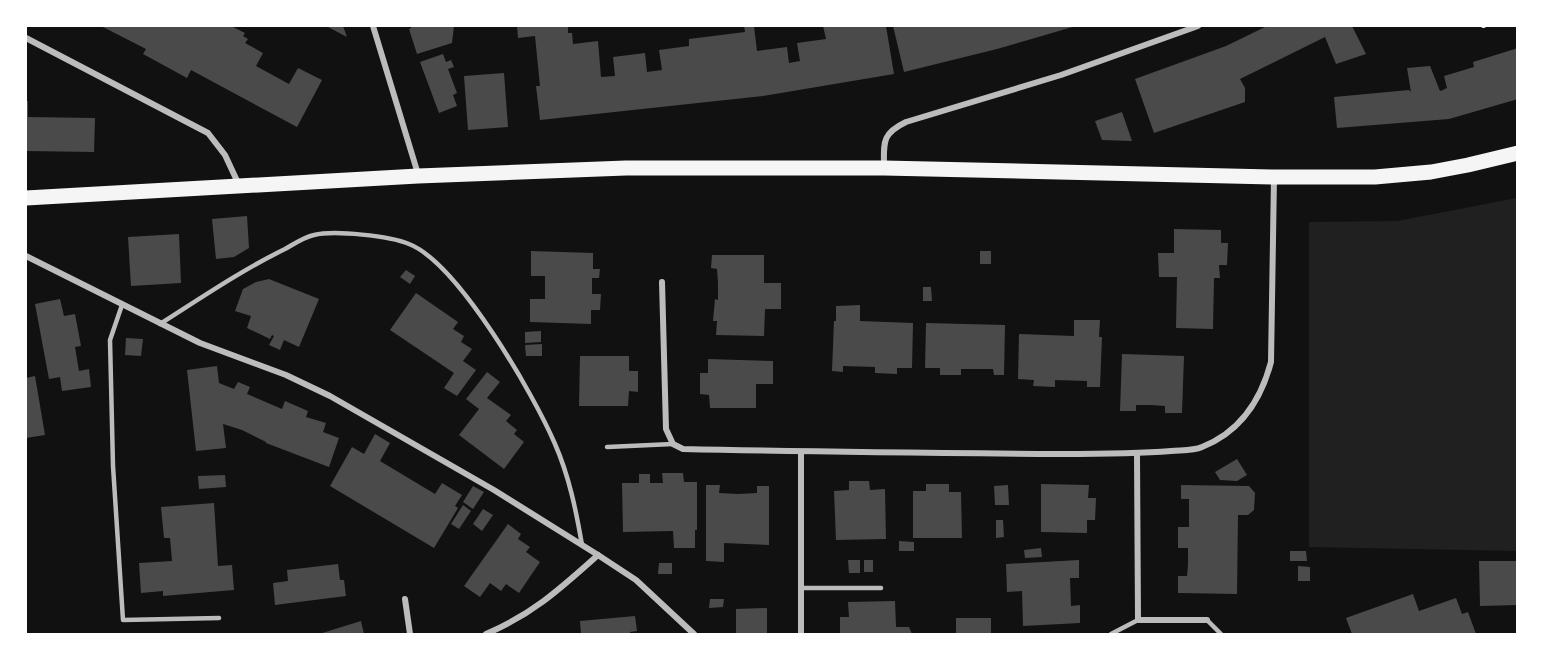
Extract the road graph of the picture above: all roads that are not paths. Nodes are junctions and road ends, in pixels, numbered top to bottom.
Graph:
1 (373, 26) edge
2 (1198, 26) edge
3 (26, 38) edge
4 (1518, 153) edge
5 (884, 168) junction
6 (418, 176) junction
7 (1274, 177) junction
8 (239, 186) junction
9 (26, 198) edge
10 (26, 256) edge
11 (662, 282) dead end
12 (122, 305) junction
13 (160, 324) junction
14 (673, 444) junction
15 (607, 447) dead end
16 (801, 453) junction
17 (1137, 454) junction
18 (582, 545) junction
19 (598, 555) junction
20 (802, 588) junction
21 (881, 588) dead end
22 (405, 599) dead end
23 (219, 618) dead end
24 (1138, 620) junction
25 (1208, 620) joint
26 (410, 634) edge
27 (486, 634) edge
28 (694, 634) edge
29 (801, 634) edge
30 (1111, 634) edge
31 (1221, 634) edge

1 - 6 street
2 - 5 street
3 - 8 street
4 - 7 main road
5 - 6 main road
5 - 7 main road
6 - 8 main road
7 - 17 street
8 - 9 main road
10 - 12 street
11 - 14 street
12 - 13 street
12 - 23 lane
13 - 18 street
13 - 18 lane
14 - 15 lane
14 - 16 street
16 - 17 street
16 - 20 street
17 - 24 street
18 - 19 street
19 - 27 street
19 - 28 street
20 - 21 lane
20 - 29 street
22 - 26 street
24 - 25 street
24 - 30 lane
25 - 31 lane

